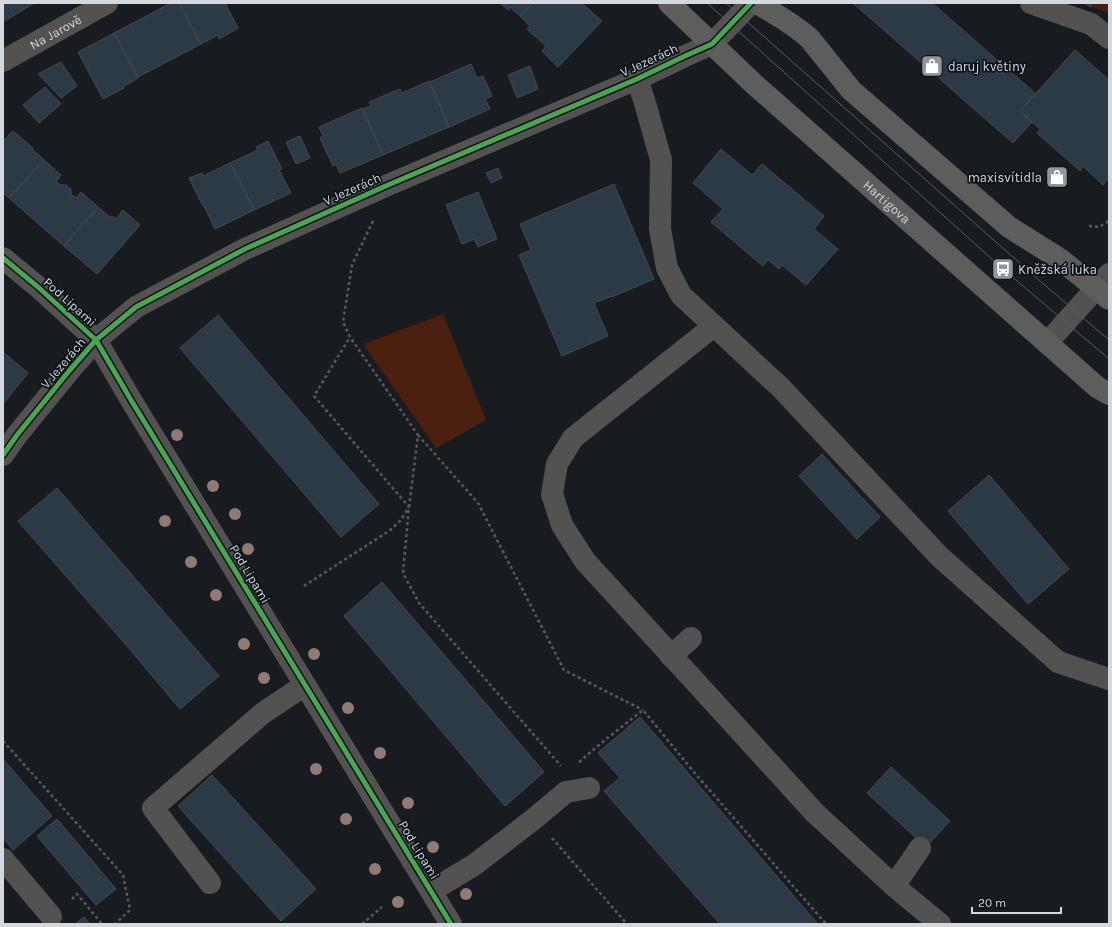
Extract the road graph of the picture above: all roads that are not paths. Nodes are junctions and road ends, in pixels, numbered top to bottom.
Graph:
1 (107, 3) edge
2 (669, 3) edge
3 (751, 3) edge
4 (757, 3) edge
5 (1030, 3) edge
6 (1109, 38) edge
7 (712, 44) junction
8 (3, 61) edge
9 (637, 79) junction
10 (3, 258) edge
11 (1105, 287) edge
12 (714, 326) junction
13 (96, 340) junction
14 (1047, 343) junction
15 (1109, 394) edge
16 (3, 455) edge
17 (691, 638) dead end
18 (671, 656) junction
19 (1109, 679) edge
20 (305, 685) junction
21 (589, 788) dead end
22 (920, 848) dead end
23 (3, 859) edge
24 (210, 883) dead end
25 (894, 886) junction
26 (431, 891) junction
27 (51, 916) dead end
28 (451, 924) edge
29 (940, 924) edge

1 - 8 street, Na Jarově
2 - 7 main road, Hartigova
3 - 7 street, V Jezerách
4 - 11 main road
5 - 6 street
7 - 9 street, V Jezerách
7 - 14 main road, Hartigova
9 - 12 street
9 - 13 street, V Jezerách
10 - 13 street, Pod Lipami
11 - 14 street
12 - 18 street
12 - 19 street
13 - 16 street, V Jezerách
13 - 20 street, Pod Lipami
14 - 15 main road, Hartigova
17 - 18 street
18 - 25 street
20 - 24 street
20 - 26 street, Pod Lipami
21 - 26 street
22 - 25 street
23 - 27 street
25 - 29 street
26 - 28 street, Pod Lipami

